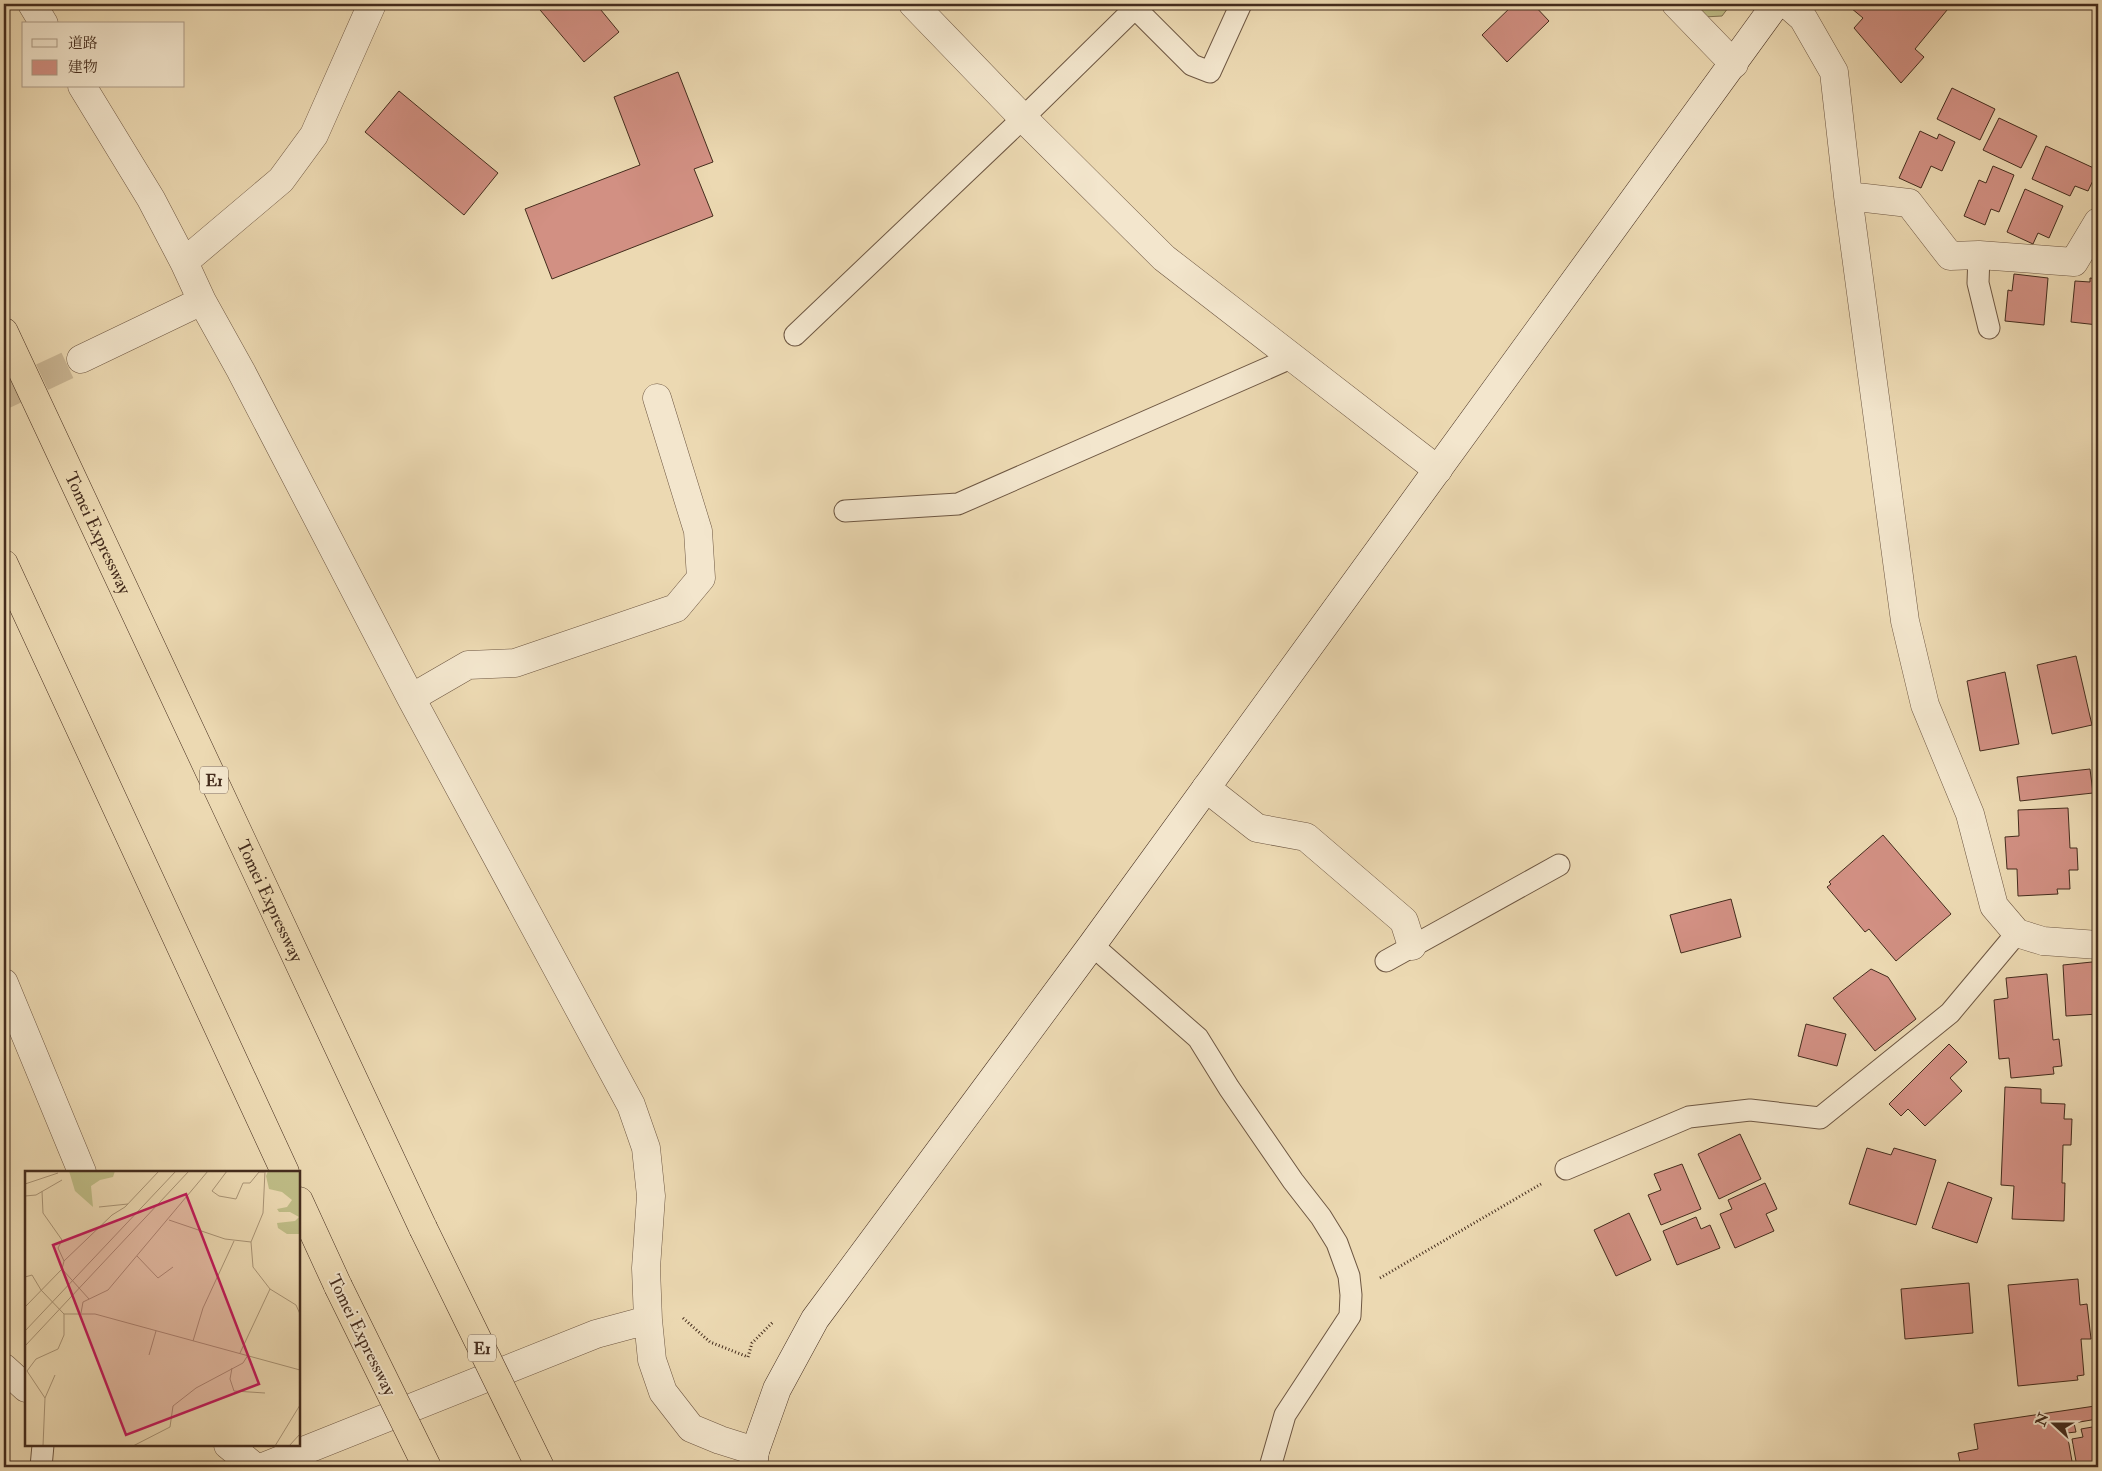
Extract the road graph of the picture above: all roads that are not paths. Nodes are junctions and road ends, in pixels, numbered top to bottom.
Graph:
1 (32, 4) edge
2 (371, 4) edge
3 (913, 4) edge
4 (1241, 4) edge
5 (1676, 4) edge
6 (1776, 4) edge
7 (1787, 4) edge
8 (43, 22) edge
9 (1734, 64) junction
10 (83, 88) edge
11 (1023, 118) junction
12 (1848, 196) junction
13 (2098, 222) edge
14 (1979, 255) junction
15 (184, 262) junction
16 (202, 301) junction
17 (1989, 328) dead end
18 (4, 332) edge
19 (794, 335) dead end
20 (1294, 357) junction
21 (81, 359) tunnel mouth
22 (657, 398) dead end
23 (1438, 470) junction
24 (844, 510) dead end
25 (4, 564) edge
26 (411, 698) junction
27 (1206, 788) junction
28 (1559, 866) dead end
29 (2017, 933) junction
30 (1092, 945) junction
31 (2098, 945) edge
32 (1412, 946) junction
33 (1386, 961) dead end
34 (4, 983) edge
35 (1566, 1169) road end
36 (82, 1171) edge
37 (285, 1171) edge
38 (300, 1203) edge
39 (648, 1320) junction
40 (4, 1368) edge
41 (25, 1387) edge
42 (43, 1446) edge
43 (229, 1446) edge
44 (754, 1459) edge
45 (41, 1467) edge
46 (256, 1467) edge
47 (263, 1467) edge
48 (427, 1467) edge
49 (540, 1467) edge
50 (1270, 1467) edge

1 - 8 street
2 - 15 street
3 - 11 street
4 - 11 lane
5 - 9 street
6 - 9 street
7 - 12 street
9 - 23 street
10 - 15 street
11 - 19 lane
11 - 20 street
12 - 14 street
12 - 29 street
13 - 14 street
14 - 17 lane
15 - 16 street
16 - 21 street
16 - 26 street
18 - 49 highway, Tomei Expressway / E1, bridge
20 - 23 street
20 - 24 lane
22 - 26 street
23 - 27 street
25 - 37 highway
26 - 39 street
27 - 30 street
27 - 32 street
28 - 32 lane
29 - 31 street
29 - 35 lane
30 - 44 street
30 - 50 lane
32 - 33 lane
34 - 36 street
38 - 48 highway, Tomei Expressway, bridge
39 - 44 street
39 - 47 street
40 - 41 street
42 - 45 lane
43 - 46 street

